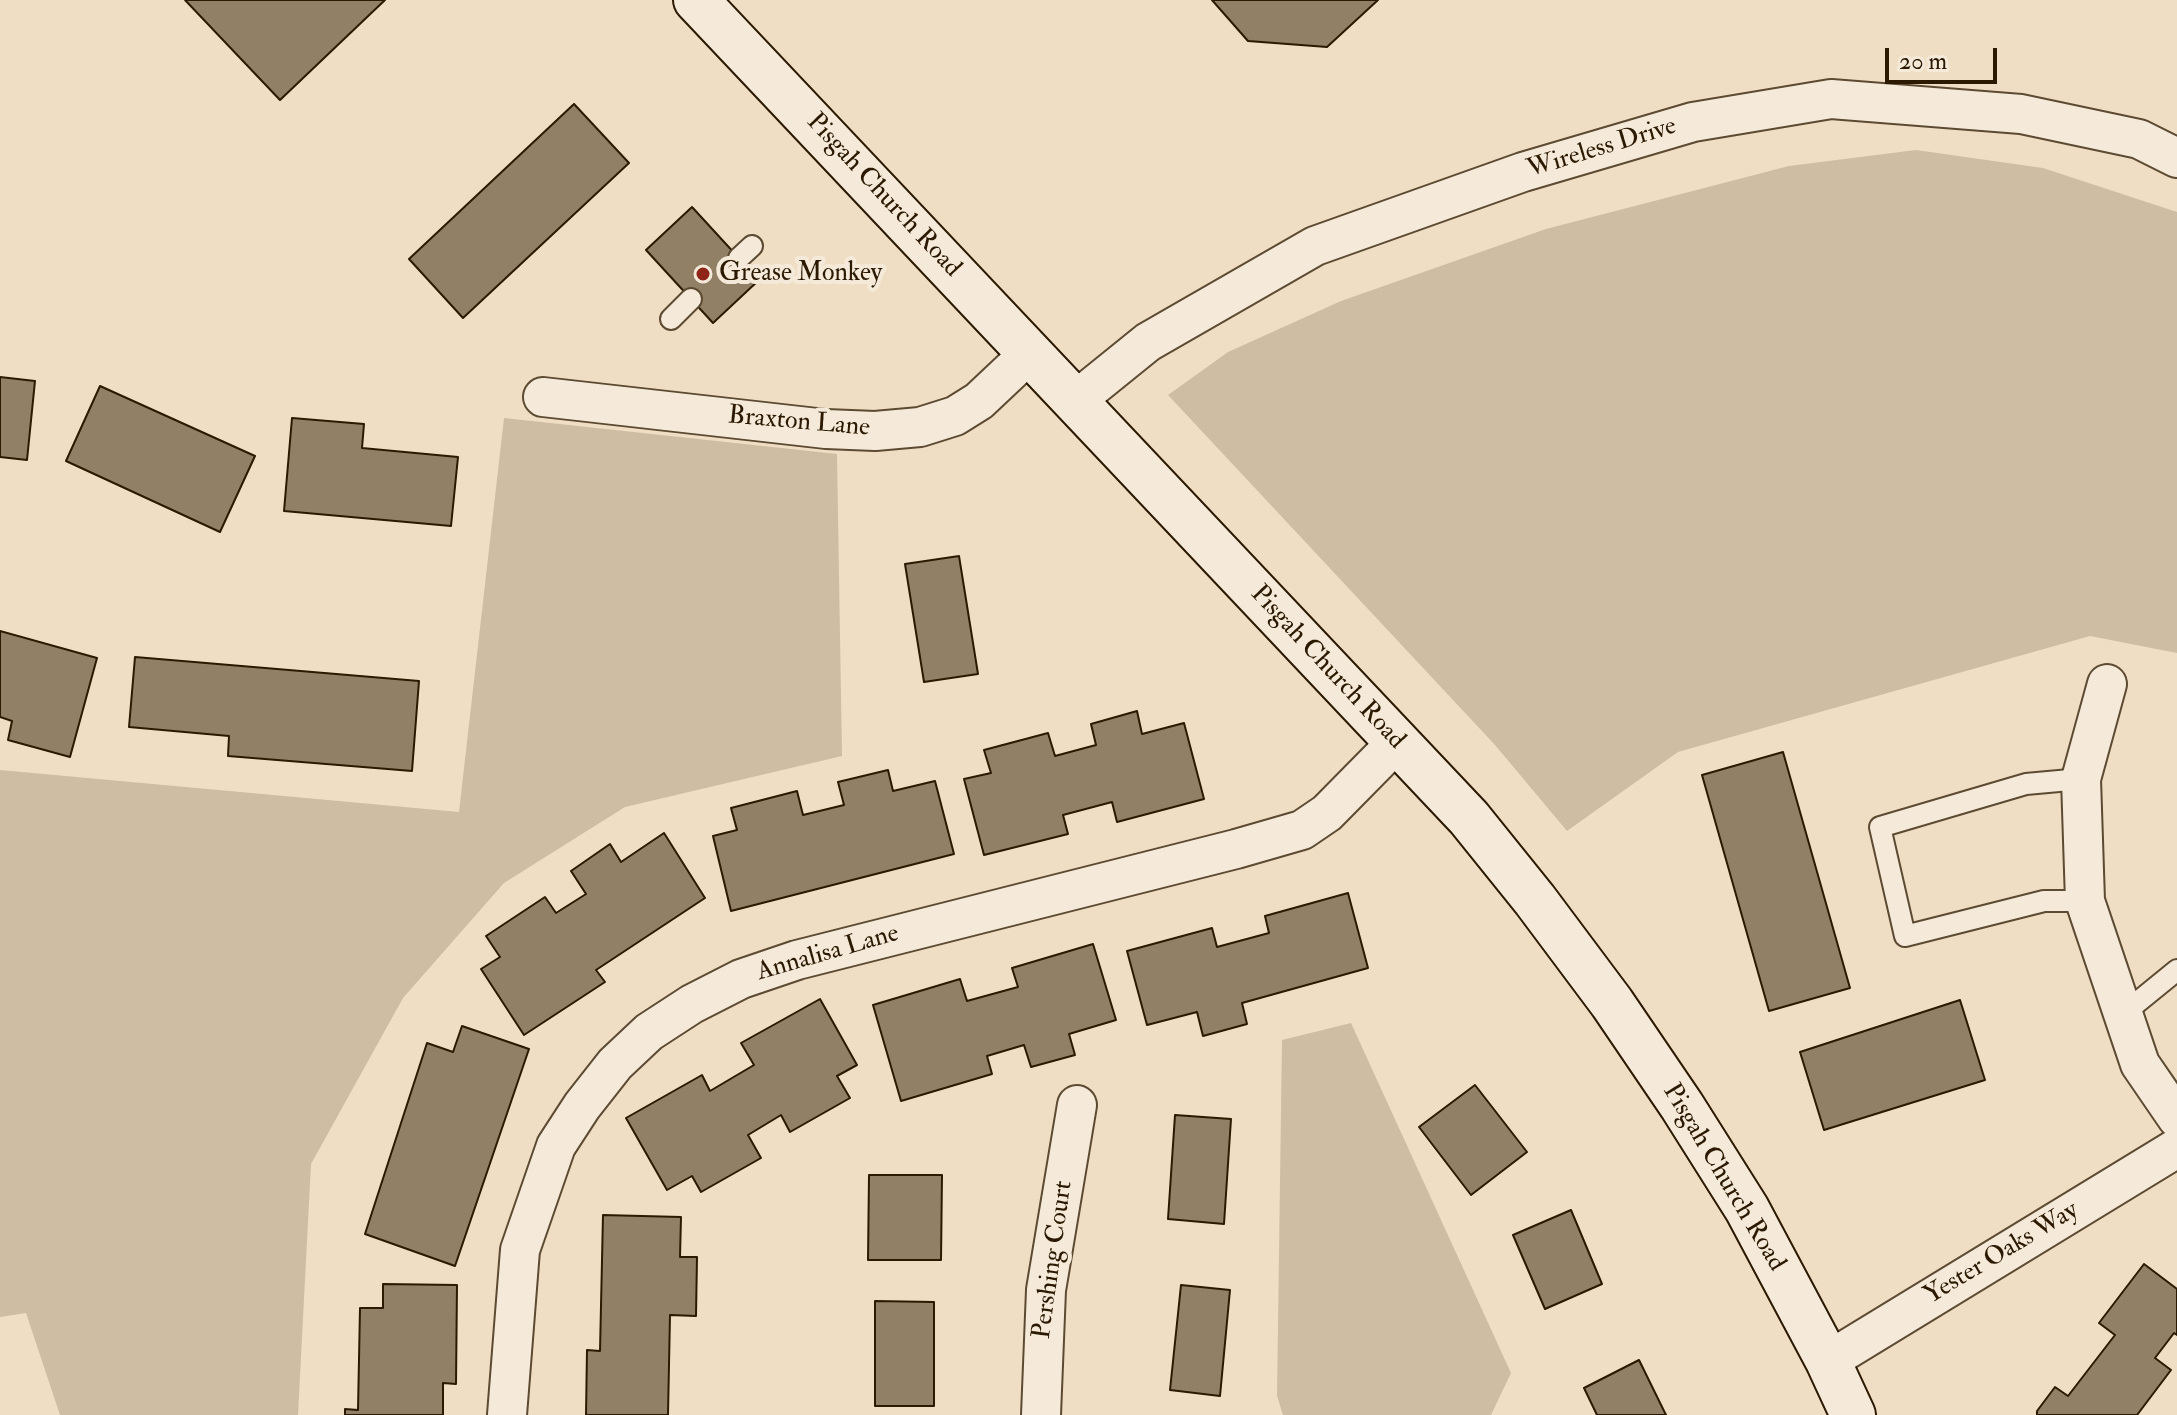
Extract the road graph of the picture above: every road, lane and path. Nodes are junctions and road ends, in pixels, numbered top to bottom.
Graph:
1 (696, 0) edge
2 (2177, 158) edge
3 (691, 299) dead end
4 (671, 319) dead end
5 (1031, 352) junction
6 (543, 397) dead end
7 (1075, 401) junction
8 (2107, 684) dead end
9 (1397, 742) junction
10 (2081, 779) junction
11 (2085, 901) junction
12 (2177, 970) edge
13 (2123, 1014) junction
14 (1077, 1105) dead end
15 (2177, 1118) edge
16 (2177, 1148) edge
17 (1828, 1361) junction
18 (507, 1415) edge
19 (1041, 1415) edge
20 (1853, 1415) edge

1 - 5 main road, Pisgah Church Road
2 - 7 street, Wireless Drive
3 - 4 lane
5 - 6 street, Braxton Lane
5 - 7 main road, Pisgah Church Road
7 - 9 main road, Pisgah Church Road
8 - 10 street
9 - 17 main road, Pisgah Church Road
9 - 18 street, Annalisa Lane
10 - 11 street
10 - 11 lane
11 - 13 street
12 - 13 lane
13 - 15 street
14 - 19 street, Pershing Court
16 - 17 street, Yester Oaks Way
17 - 20 main road, Pisgah Church Road

